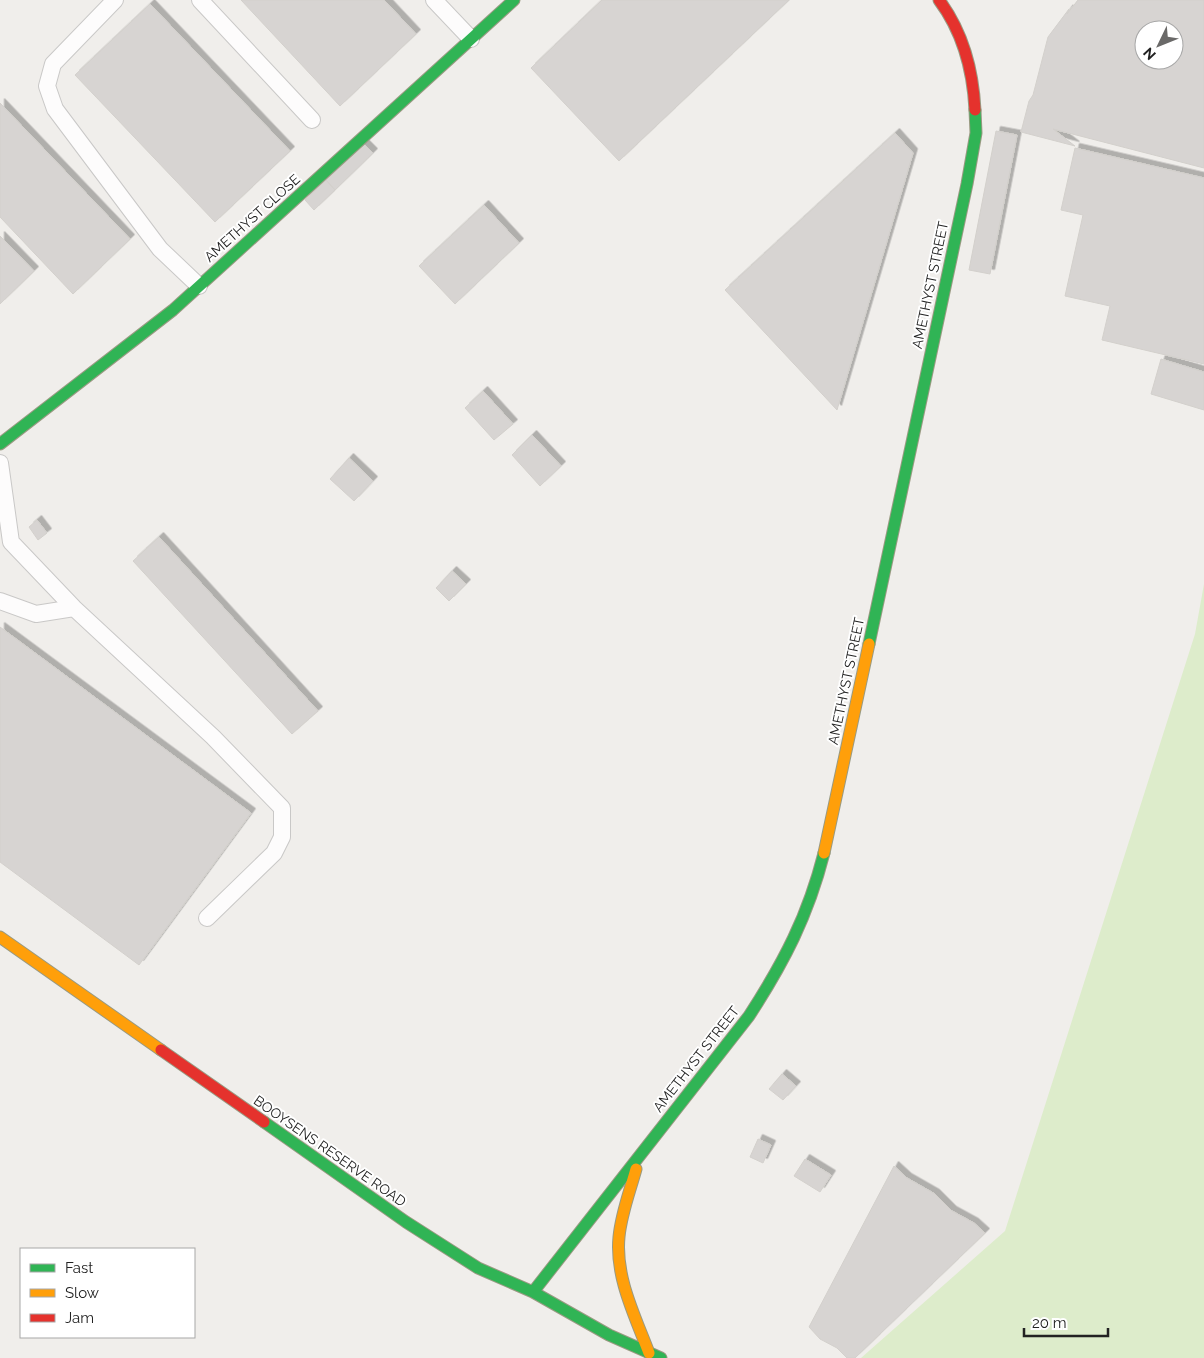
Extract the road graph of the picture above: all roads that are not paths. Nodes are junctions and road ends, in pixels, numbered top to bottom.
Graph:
1 (115, 0) edge
2 (200, 0) edge
3 (434, 0) edge
4 (514, 0) edge
5 (939, 0) edge
6 (470, 39) junction
7 (312, 120) dead end
8 (199, 286) junction
9 (0, 444) edge
10 (0, 463) edge
11 (0, 601) edge
12 (74, 608) junction
13 (207, 918) dead end
14 (0, 936) edge
15 (640, 1155) junction
16 (533, 1292) junction
17 (649, 1353) junction
18 (661, 1358) edge

1 - 8 lane
2 - 7 lane
3 - 6 lane
4 - 6 street, AMETHYST CLOSE
5 - 15 street, AMETHYST STREET
6 - 8 street, AMETHYST CLOSE
8 - 9 street, AMETHYST CLOSE
10 - 12 lane
11 - 12 lane
12 - 13 lane
14 - 16 street, BOOYSENS RESERVE ROAD
15 - 16 street, AMETHYST STREET
15 - 17 street
16 - 17 street, BOOYSENS RESERVE ROAD
17 - 18 street, BOOYSENS RESERVE ROAD

